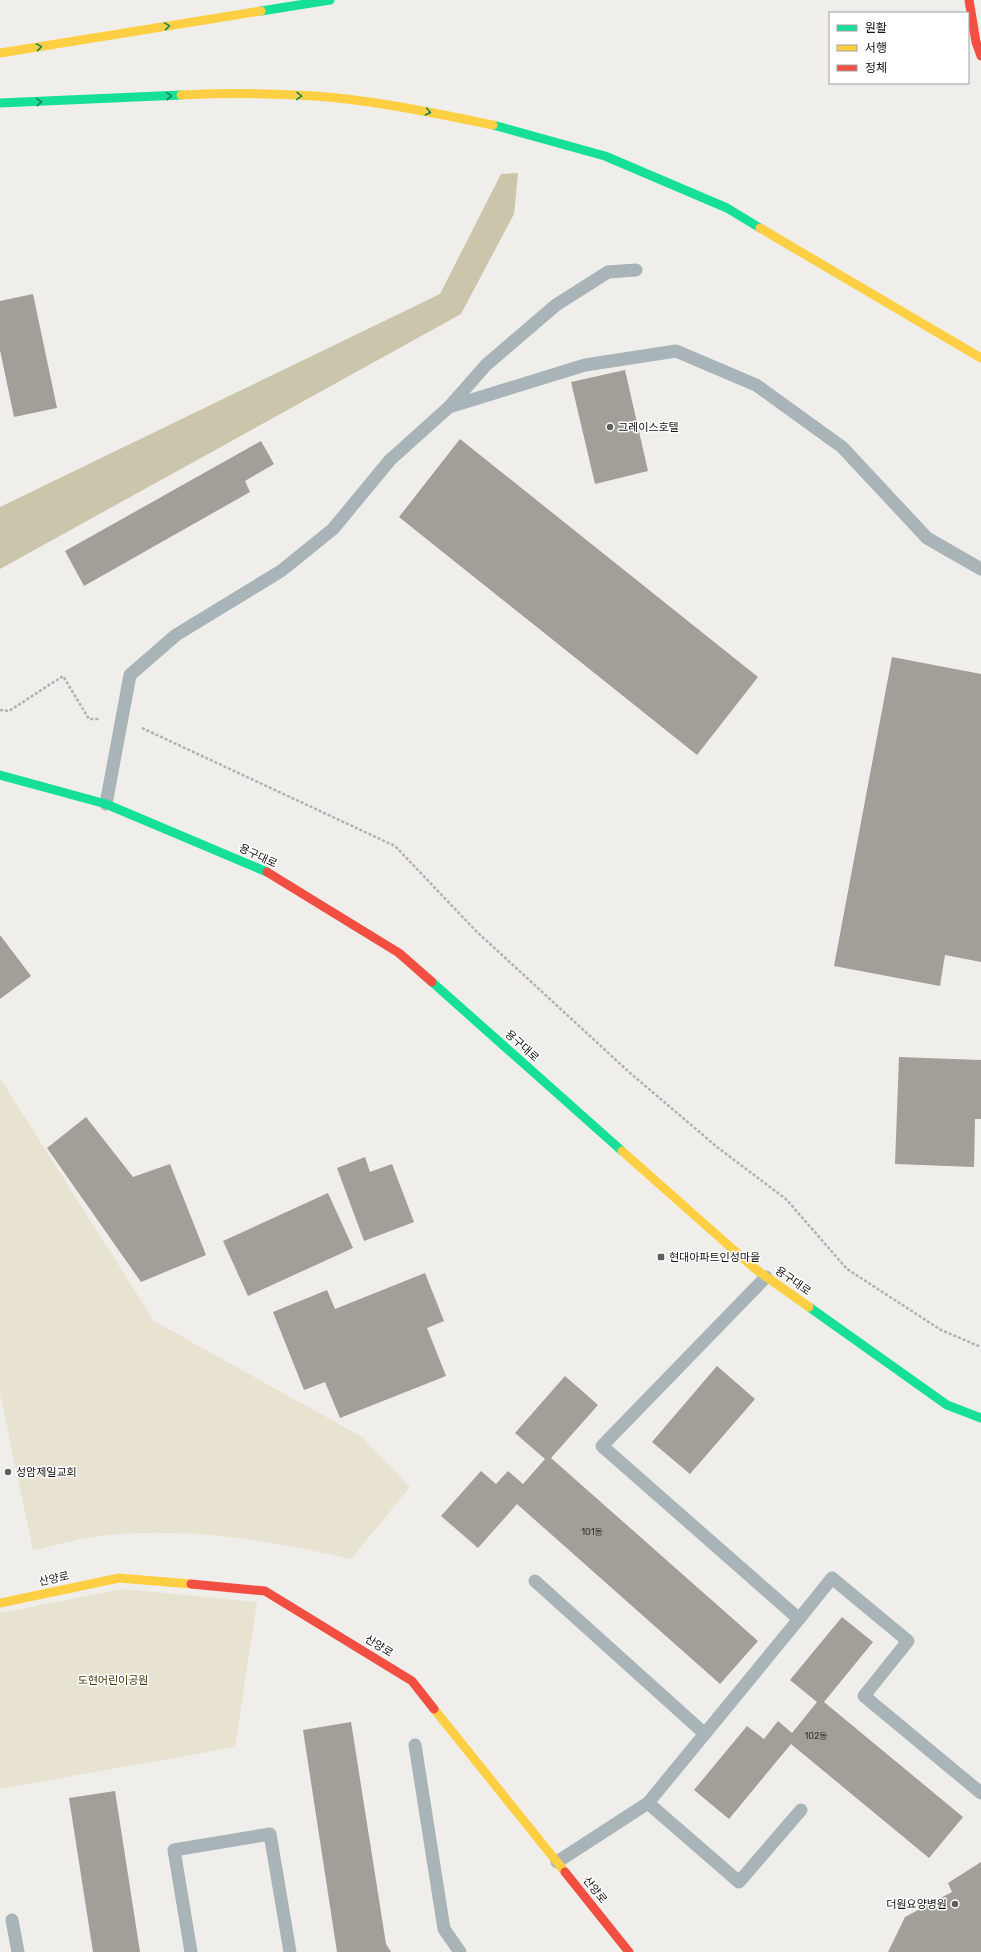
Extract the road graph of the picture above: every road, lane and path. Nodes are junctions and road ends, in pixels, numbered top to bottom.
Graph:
1 (330, 0) edge
2 (969, 0) edge
3 (0, 53) edge
4 (981, 56) edge
5 (0, 103) edge
6 (636, 270) dead end
7 (981, 358) edge
8 (449, 406) junction
9 (981, 569) edge
10 (0, 710) edge
11 (122, 718) junction
12 (0, 775) edge
13 (106, 804) junction
14 (766, 1277) junction
15 (981, 1347) edge
16 (981, 1418) edge
17 (535, 1581) dead end
18 (0, 1603) edge
19 (799, 1619) junction
20 (705, 1734) junction
21 (415, 1745) dead end
22 (981, 1792) edge
23 (648, 1803) junction
24 (801, 1810) dead end
25 (557, 1862) junction
26 (12, 1920) dead end
27 (18, 1952) edge
28 (191, 1952) edge
29 (290, 1952) edge
30 (460, 1952) edge
31 (629, 1952) edge

3 -> 1 main road
2 - 4 main road
5 -> 7 main road
6 - 8 lane
8 - 9 lane
8 - 11 lane
10 - 11 path
11 - 13 lane
11 - 15 path
12 - 13 main road, 용구대로
13 - 14 main road, 용구대로
14 - 16 main road, 용구대로
14 - 19 lane
17 - 20 lane
18 - 25 main road, 산양로
19 - 20 lane
19 - 22 lane
20 - 23 lane
21 - 30 lane
23 - 24 lane
23 - 25 lane
25 - 31 main road, 산양로
26 - 27 lane
28 - 29 lane

